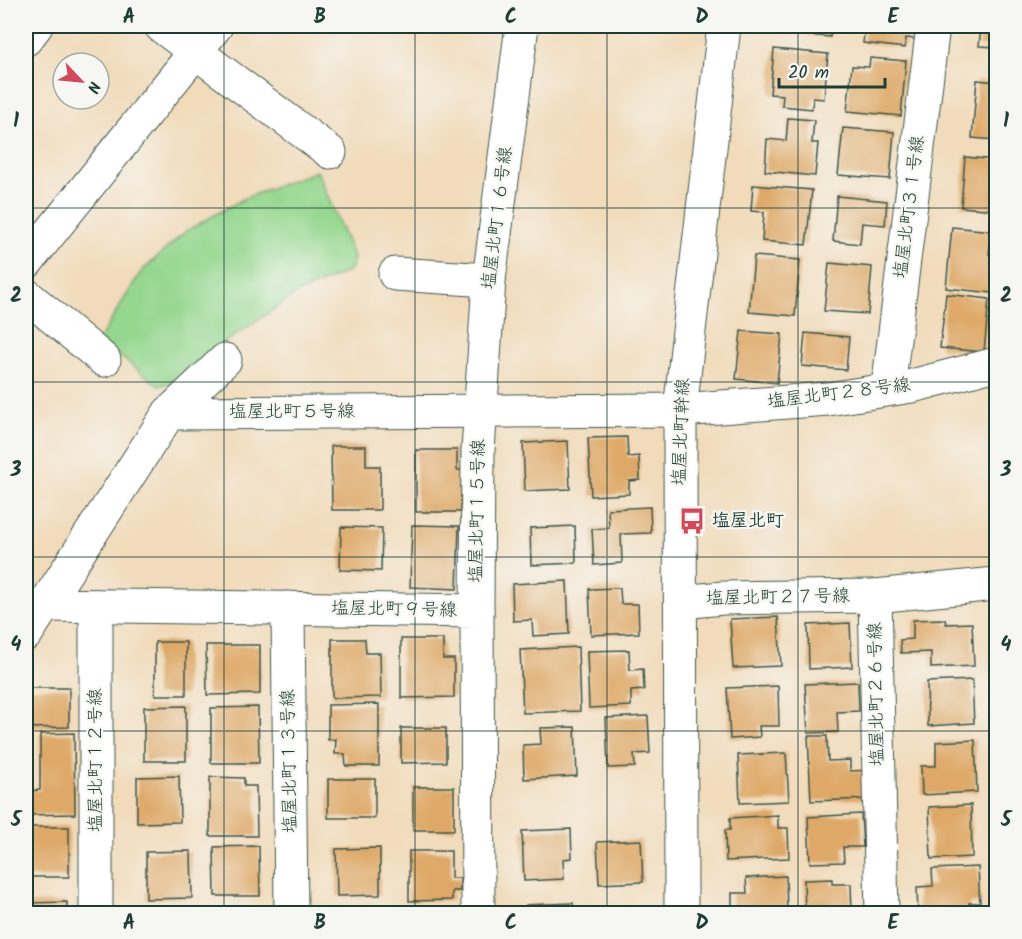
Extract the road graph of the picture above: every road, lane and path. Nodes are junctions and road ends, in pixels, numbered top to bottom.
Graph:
1 (36, 26) edge
2 (161, 26) edge
3 (216, 26) edge
4 (522, 26) edge
5 (724, 26) edge
6 (933, 26) edge
7 (26, 39) edge
8 (195, 51) junction
9 (330, 152) dead end
10 (26, 263) edge
11 (395, 274) dead end
12 (489, 280) junction
13 (26, 295) edge
14 (104, 360) dead end
15 (225, 360) dead end
16 (996, 364) edge
17 (888, 389) junction
18 (480, 410) junction
19 (680, 410) junction
20 (169, 413) junction
21 (996, 584) edge
22 (875, 596) junction
23 (681, 602) junction
24 (45, 605) junction
25 (96, 606) junction
26 (288, 608) junction
27 (477, 611) junction
28 (26, 634) edge
29 (96, 914) edge
30 (291, 914) edge
31 (478, 914) edge
32 (681, 914) edge
33 (882, 914) edge

1 - 7 street
2 - 8 street
3 - 8 street
4 - 12 street, 塩屋北町１６号線
5 - 19 street, 塩屋北町幹線
6 - 17 street, 塩屋北町３１号線
8 - 9 street
8 - 10 street
11 - 12 street
12 - 18 street, 塩屋北町１６号線
13 - 14 street
15 - 20 street
16 - 17 street, 塩屋北町２８号線
17 - 19 street, 塩屋北町２８号線
18 - 19 street, 塩屋北町５号線
18 - 20 street, 塩屋北町５号線
18 - 27 street, 塩屋北町１５号線
19 - 23 street, 塩屋北町幹線
20 - 24 street
21 - 22 street, 塩屋北町２６号線
22 - 23 street, 塩屋北町２７号線
22 - 33 street, 塩屋北町２６号線
23 - 32 street, 塩屋北町幹線
24 - 25 street, 塩屋北町９号線
24 - 28 street
25 - 26 street, 塩屋北町９号線
25 - 29 street, 塩屋北町１２号線
26 - 27 street, 塩屋北町９号線
26 - 30 street, 塩屋北町１３号線
27 - 31 street, 塩屋北町９号線

